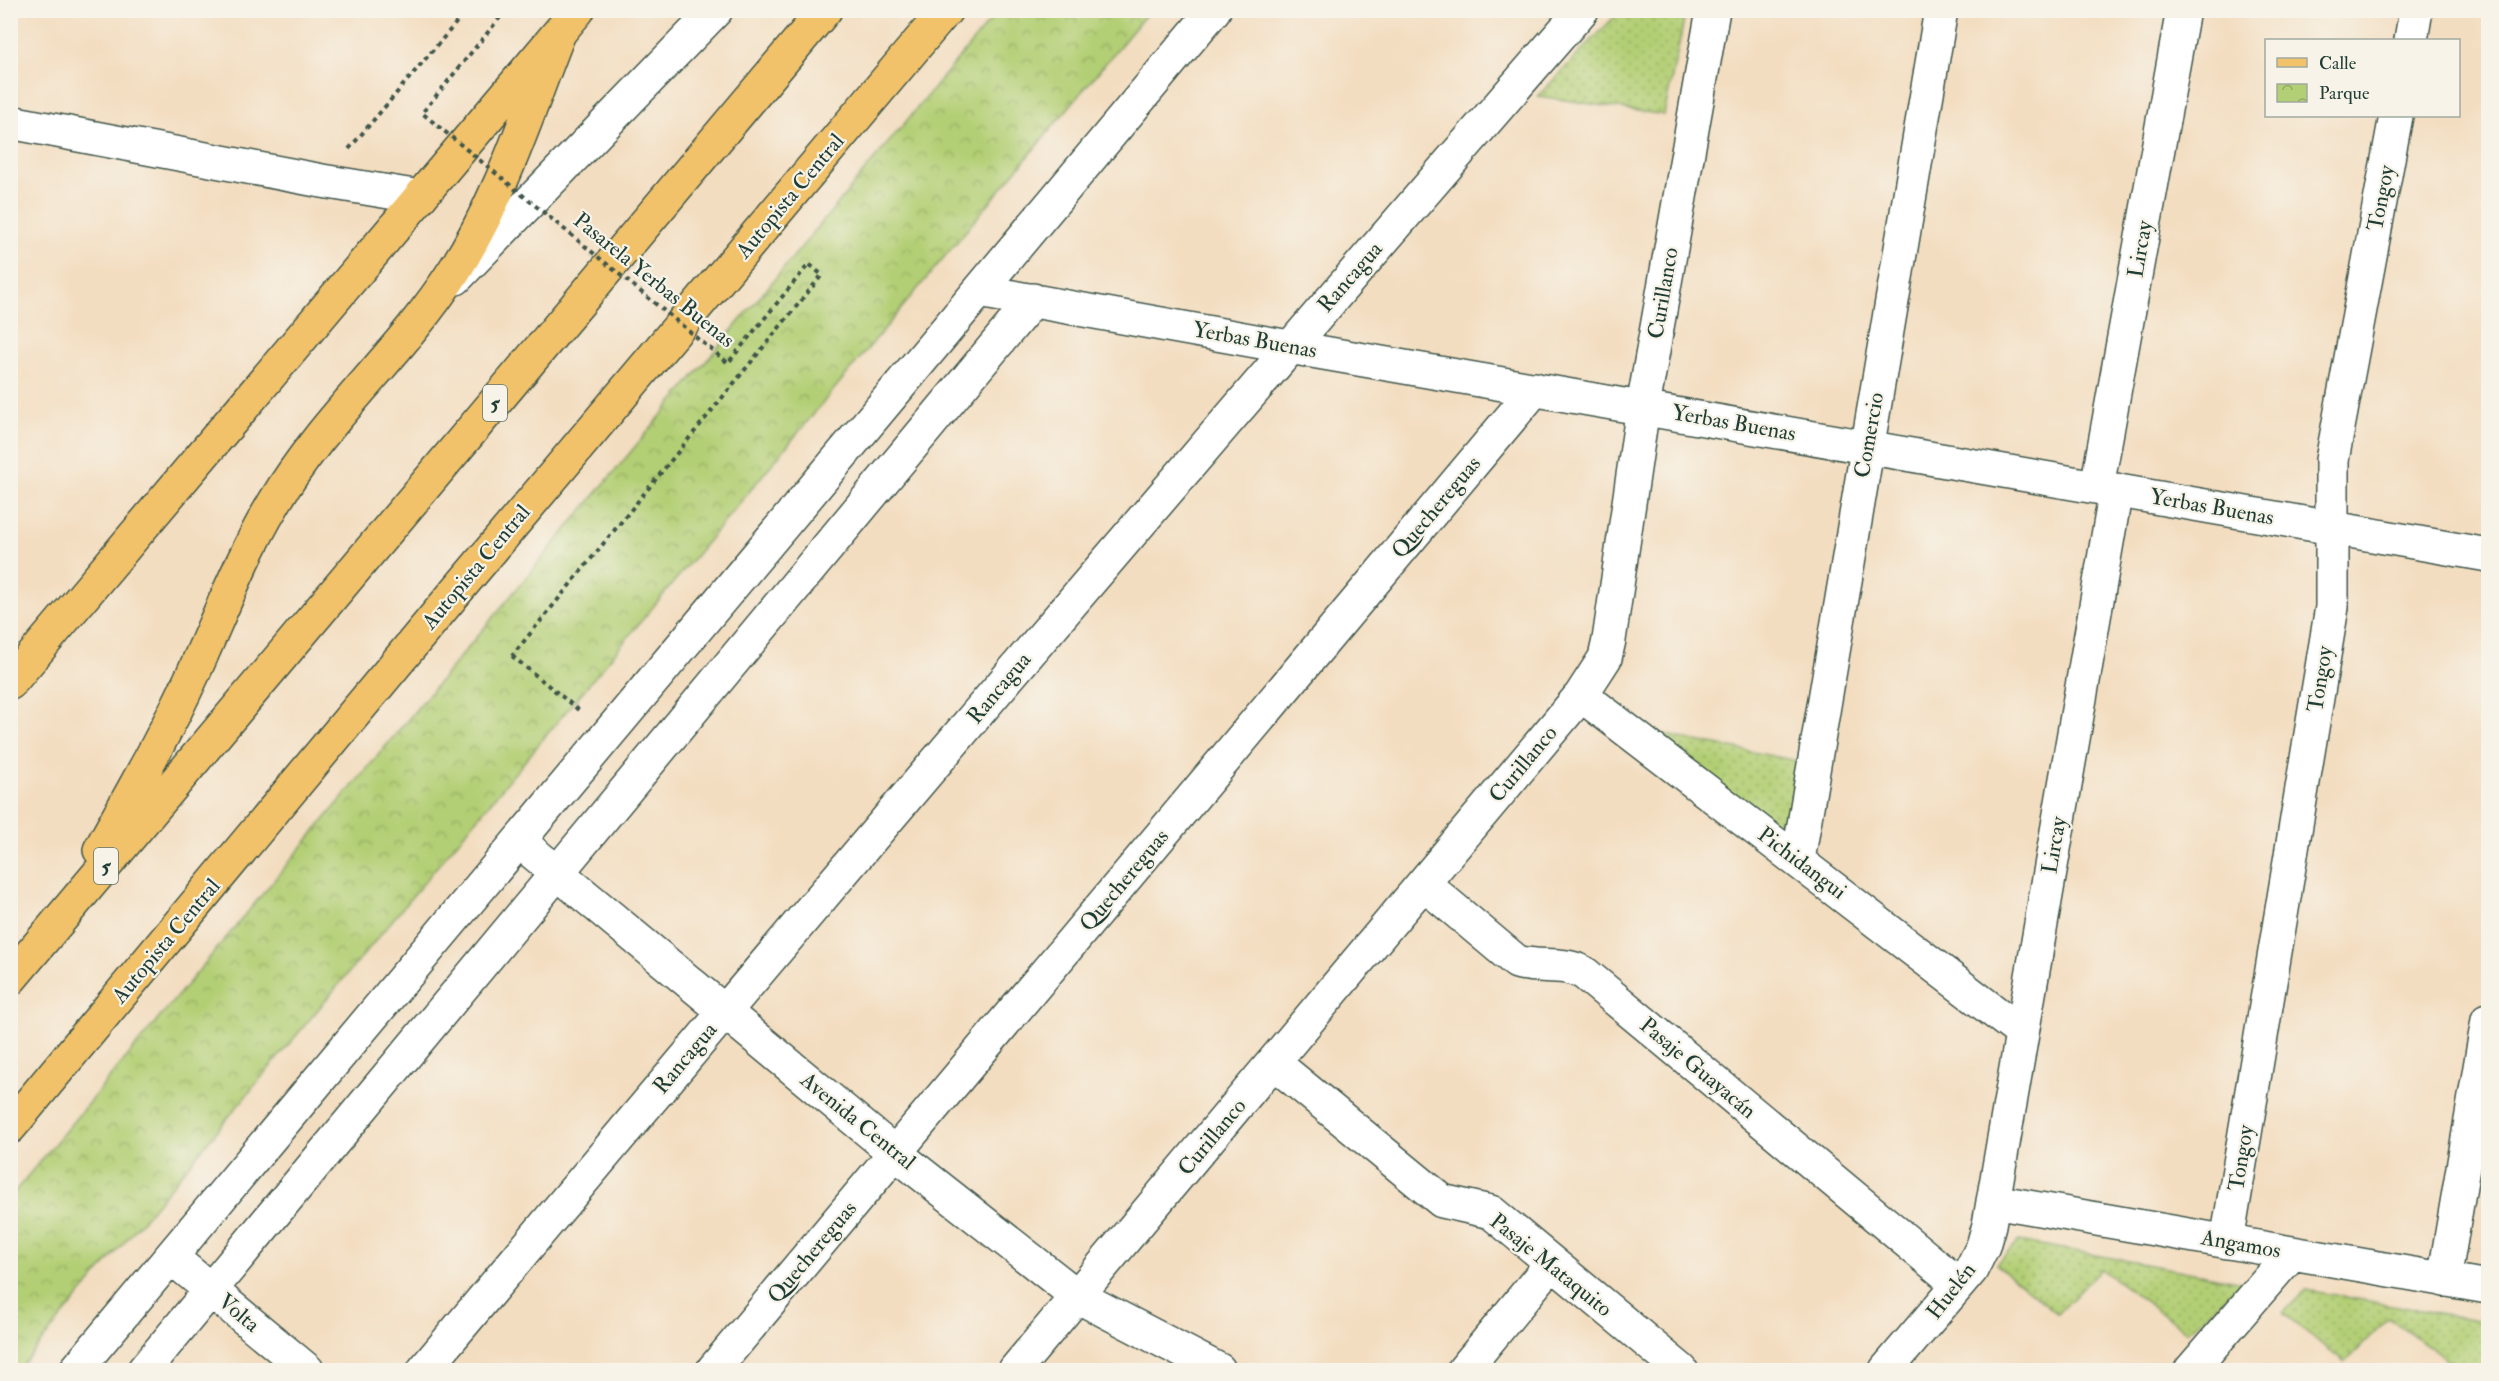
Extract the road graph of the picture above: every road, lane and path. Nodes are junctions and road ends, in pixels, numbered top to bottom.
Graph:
1 (467, 10) edge
2 (506, 10) edge
3 (716, 10) edge
4 (825, 10) edge
5 (946, 10) edge
6 (1214, 10) edge
7 (1582, 10) edge
8 (1713, 10) edge
9 (1941, 10) edge
10 (2183, 10) edge
11 (2416, 10) edge
12 (569, 22) edge
13 (2410, 39) edge
14 (2396, 117) edge
15 (10, 122) edge
16 (322, 181) junction
17 (420, 197) junction
18 (979, 291) junction
19 (1033, 300) junction
20 (430, 305) junction
21 (1289, 347) junction
22 (1535, 389) junction
23 (1643, 407) junction
24 (1867, 446) junction
25 (2107, 488) junction
26 (2332, 528) junction
27 (2488, 555) edge
28 (512, 656) dead end
29 (10, 683) edge
30 (1581, 695) junction
31 (519, 841) junction
32 (1798, 860) junction
33 (557, 872) junction
34 (1424, 884) junction
35 (72, 906) junction
36 (10, 979) edge
37 (724, 1011) junction
38 (2488, 1020) edge
39 (2022, 1033) junction
40 (1274, 1064) junction
41 (10, 1127) edge
42 (895, 1153) junction
43 (1993, 1201) junction
44 (2227, 1242) junction
45 (2292, 1253) junction
46 (171, 1257) junction
47 (1551, 1264) junction
48 (2444, 1280) junction
49 (1958, 1284) junction
50 (2488, 1287) edge
51 (212, 1290) junction
52 (1077, 1296) junction
53 (76, 1371) edge
54 (144, 1371) edge
55 (307, 1371) edge
56 (424, 1371) edge
57 (713, 1371) edge
58 (1015, 1371) edge
59 (1219, 1371) edge
60 (1464, 1371) edge
61 (1681, 1371) edge
62 (1886, 1371) edge
63 (2191, 1371) edge

1 - 16 path
2 - 28 path, Pasarela Yerbas Buenas, bridge
3 - 20 street
4 - 35 main road, 5
5 - 41 main road, Autopista Central
6 - 18 street
7 - 21 street, Rancagua
8 - 23 street, Curillanco
9 - 24 street, Comercio
10 - 25 street, Lircay
11 - 13 street
12 - 17 main road
12 - 20 main road
14 - 26 street, Tongoy
15 - 16 street
16 - 17 street
17 - 29 main road
18 - 19 street, Yerbas Buenas
18 - 31 street
19 - 21 street, Yerbas Buenas
19 - 33 street
20 - 35 main road
21 - 22 street, Yerbas Buenas
21 - 37 street, Rancagua
22 - 23 street, Yerbas Buenas
22 - 42 street, Quechereguas
23 - 24 street, Yerbas Buenas
23 - 30 street, Curillanco
24 - 25 street, Yerbas Buenas
24 - 32 street, Comercio
25 - 26 street, Yerbas Buenas
25 - 39 street, Lircay
26 - 27 street, Yerbas Buenas
26 - 44 street, Tongoy
30 - 32 street, Pichidangui
30 - 34 street, Curillanco
31 - 33 street, Avenida Central
31 - 46 street
32 - 39 street, Pichidangui
33 - 37 street, Avenida Central
33 - 51 street
34 - 40 street, Curillanco
34 - 49 street, Pasaje Guayacán
35 - 36 main road, 5
37 - 42 street, Avenida Central
37 - 56 street, Rancagua
38 - 48 street
39 - 43 street, Lircay
40 - 47 street, Pasaje Mataquito
40 - 52 street, Curillanco
42 - 52 street, Avenida Central
42 - 57 street, Quechereguas
43 - 44 street, Angamos
43 - 49 street, Huelén
44 - 45 street, Angamos
45 - 48 street, Angamos
45 - 63 street
46 - 51 street, Volta
46 - 53 street
47 - 60 street
47 - 61 street, Pasaje Mataquito
48 - 50 street, Angamos
49 - 62 street, Huelén
51 - 54 street
51 - 55 street, Volta
52 - 58 street, Curillanco
52 - 59 street, Avenida Central

